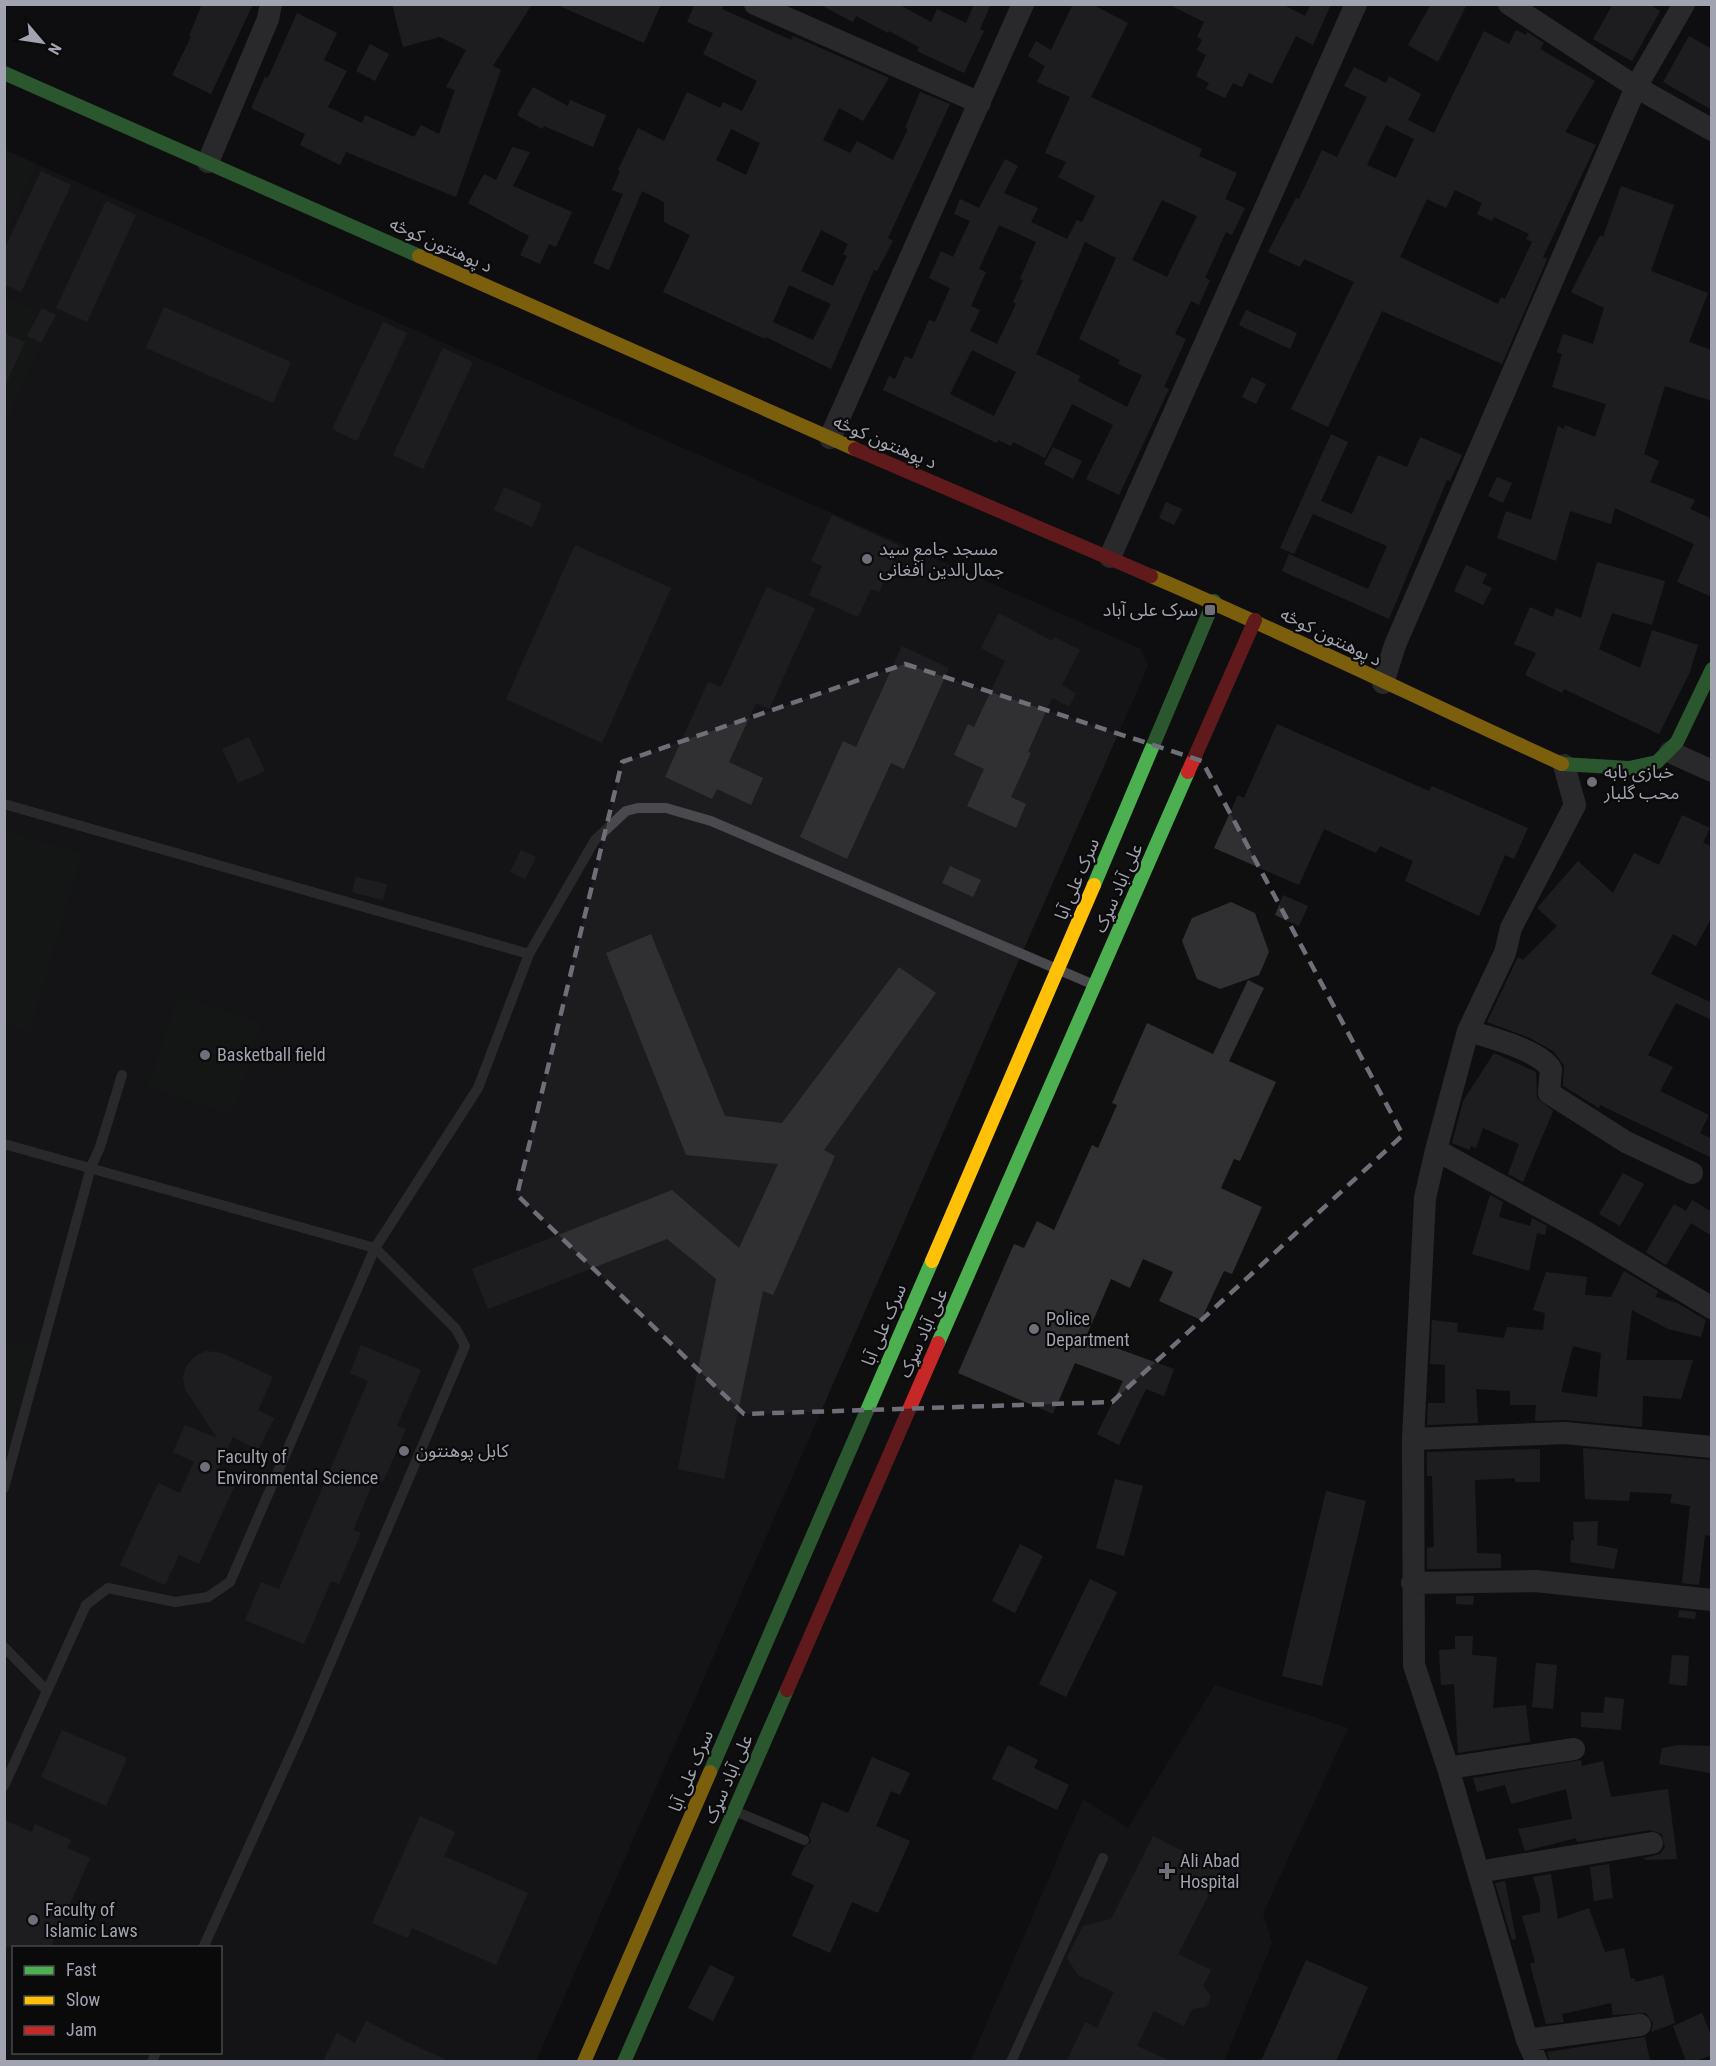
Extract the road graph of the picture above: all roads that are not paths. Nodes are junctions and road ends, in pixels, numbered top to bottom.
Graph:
1 (271, 4) edge
2 (755, 4) edge
3 (1023, 4) edge
4 (1356, 4) edge
5 (1509, 4) edge
6 (1684, 4) edge
7 (4, 73) edge
8 (1636, 87) junction
9 (980, 103) junction
10 (1712, 130) edge
11 (208, 162) junction
12 (830, 438) junction
13 (1110, 557) junction
14 (1214, 602) junction
15 (1256, 620) junction
16 (1712, 669) edge
17 (1383, 683) junction
18 (1670, 752) junction
19 (1564, 765) junction
20 (1712, 771) edge
21 (4, 804) edge
22 (529, 954) junction
23 (1058, 970) junction
24 (1095, 986) junction
25 (1468, 1031) junction
26 (122, 1075) dead end
27 (4, 1144) edge
28 (1436, 1150) junction
29 (91, 1167) junction
30 (1692, 1173) dead end
31 (375, 1248) junction
32 (926, 1275) junction
33 (961, 1290) junction
34 (1712, 1308) edge
35 (1413, 1439) junction
36 (1712, 1447) edge
37 (4, 1488) edge
38 (1412, 1583) junction
39 (1712, 1600) edge
40 (4, 1647) edge
41 (47, 1691) junction
42 (1574, 1749) dead end
43 (1448, 1768) junction
44 (4, 1786) edge
45 (734, 1811) junction
46 (804, 1840) dead end
47 (1652, 1843) dead end
48 (1103, 1858) dead end
49 (1478, 1872) junction
50 (203, 1946) edge
51 (1640, 2025) dead end
52 (1527, 2040) junction
53 (584, 2061) edge
54 (624, 2061) edge
55 (1011, 2061) edge
56 (1537, 2061) edge

1 - 11 street
2 - 9 street
3 - 9 street
4 - 13 street
5 - 8 street
6 - 8 street
7 - 11 street, د پوهنتون کوڅه
8 - 10 street
8 - 17 street
9 - 12 street
11 - 12 street, د پوهنتون کوڅه
12 - 13 street, د پوهنتون کوڅه
13 - 14 street, د پوهنتون کوڅه
14 - 15 street, د پوهنتون کوڅه
14 - 23 street, سرک علی آبا
15 - 17 street, د پوهنتون کوڅه
15 - 24 street, علی آباد سړک
16 - 18 street
17 - 19 street, د پوهنتون کوڅه
18 - 19 street, د پوهنتون کوڅه
18 - 20 street
19 - 25 street
21 - 22 lane
22 - 23 lane
22 - 31 lane
23 - 24 lane
23 - 32 street, سرک علی آبا
24 - 33 street, علی آباد سړک
25 - 28 street
25 - 30 street
26 - 29 lane
27 - 29 lane
28 - 34 street
28 - 35 street
29 - 31 lane
29 - 37 lane
31 - 41 lane
31 - 50 lane
32 - 33 street
32 - 53 street, سرک علی آبا
33 - 45 street, علی آباد سړک
35 - 36 street
35 - 38 street
38 - 39 street
38 - 43 street
40 - 41 lane
41 - 44 lane
42 - 43 street
43 - 49 street
45 - 46 lane
45 - 54 street, علی آباد سړک
47 - 49 street
48 - 55 lane
49 - 52 street
51 - 52 street
52 - 56 street

